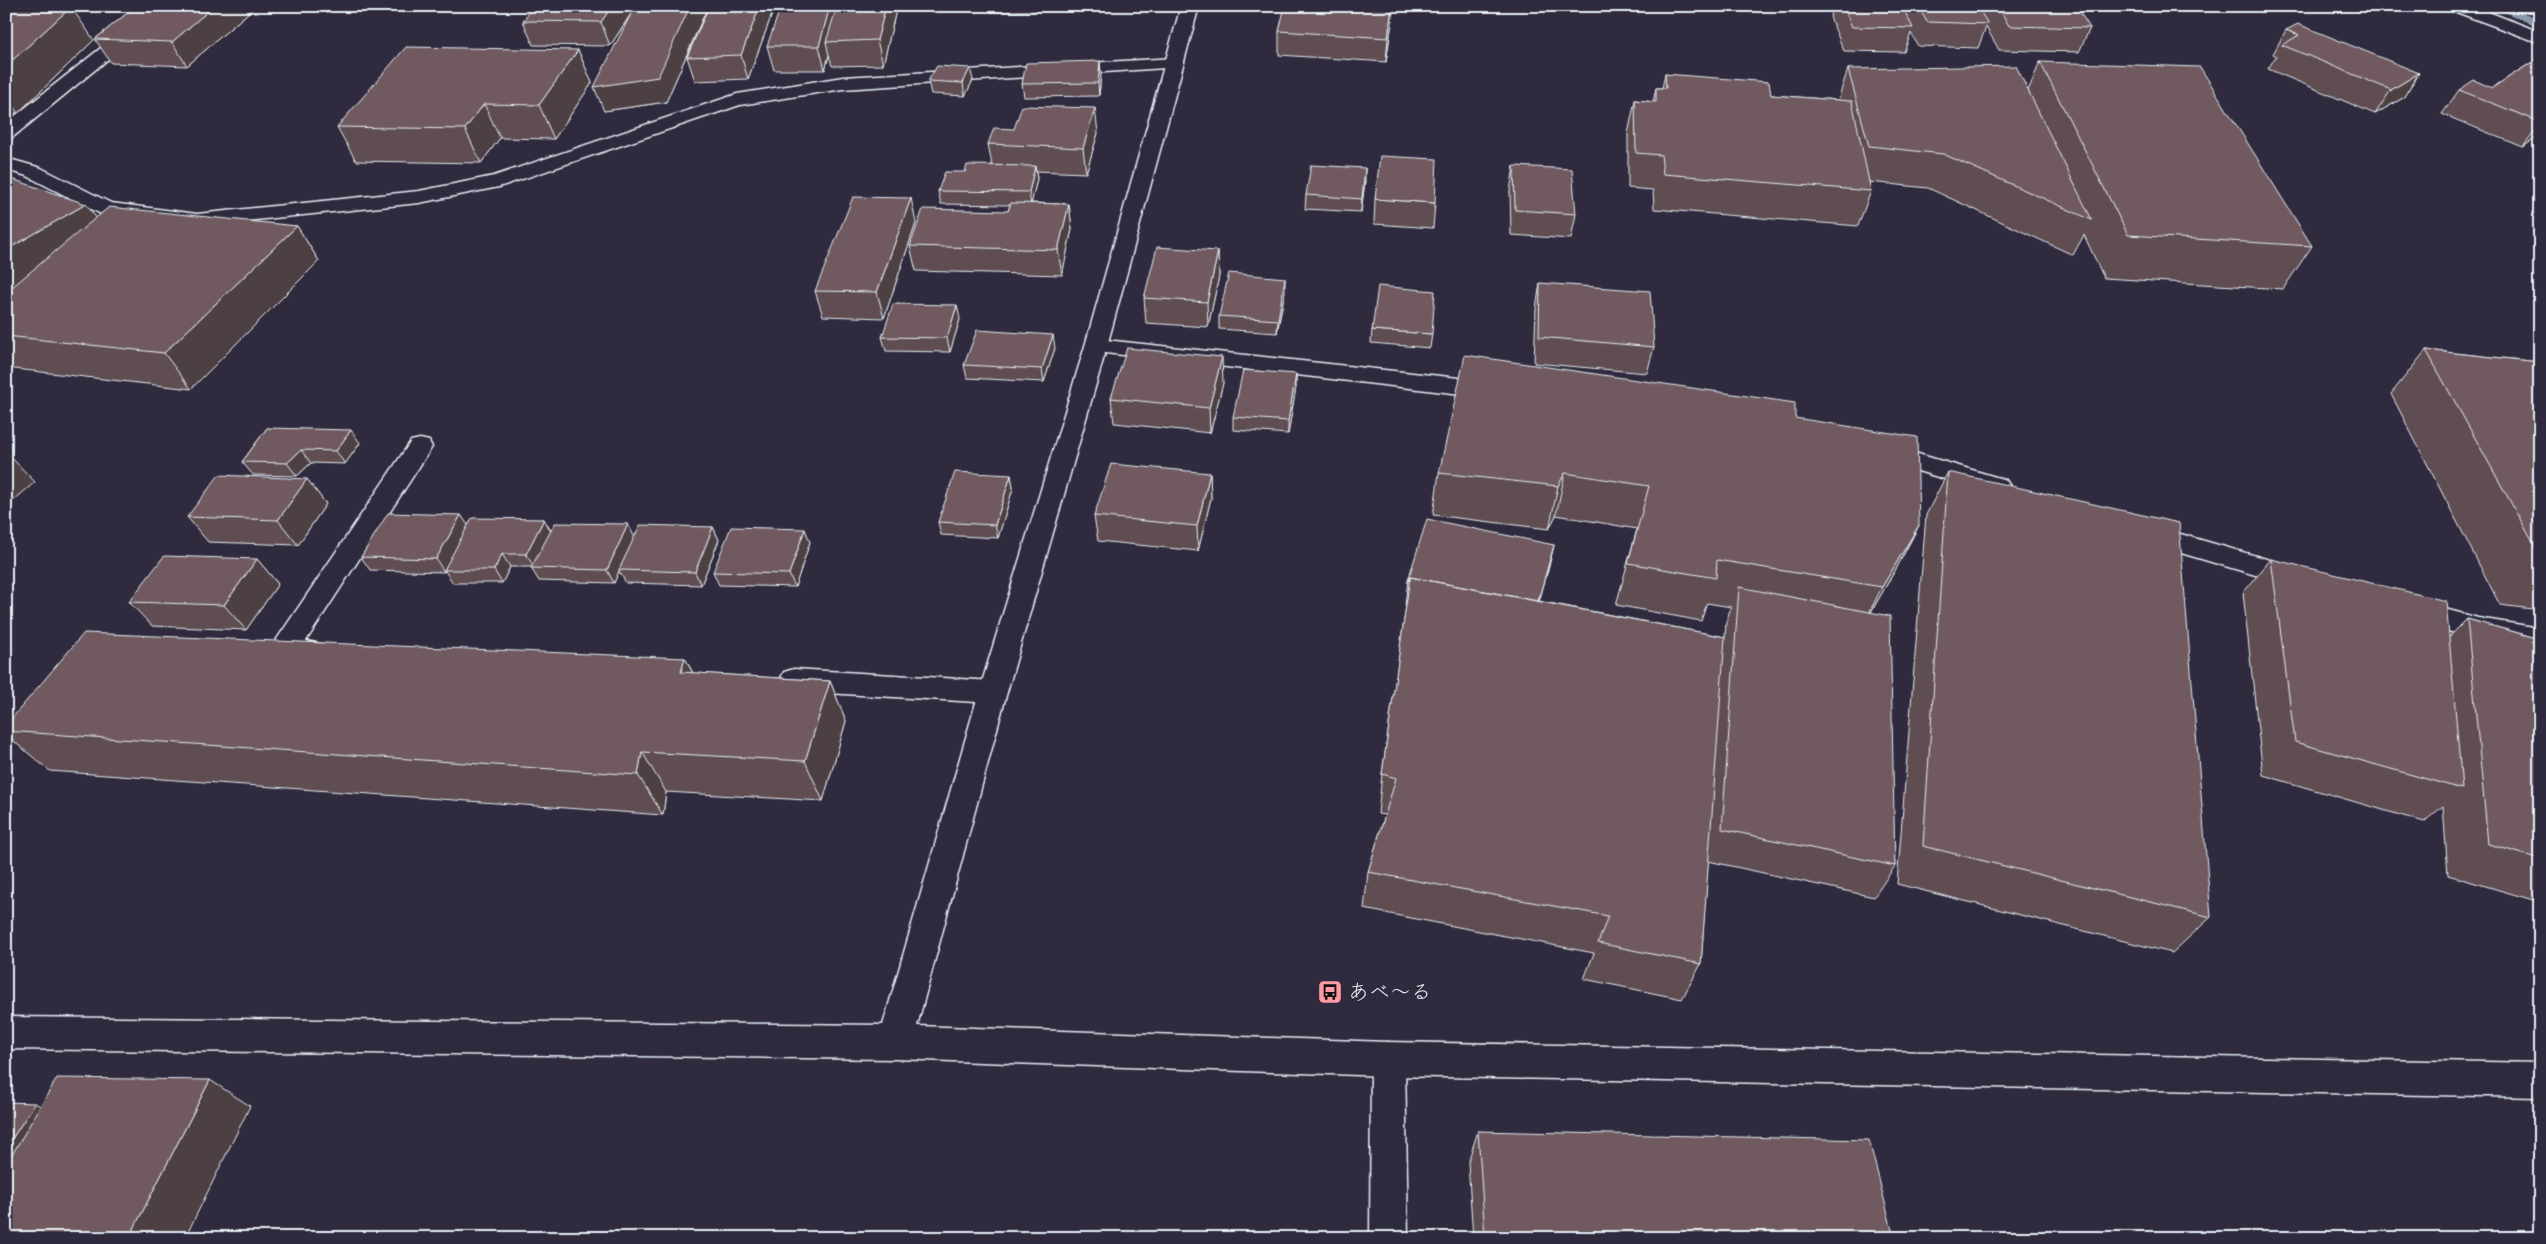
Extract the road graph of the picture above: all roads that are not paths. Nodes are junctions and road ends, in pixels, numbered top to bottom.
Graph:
1 (165, 6) edge
2 (1190, 6) edge
3 (2457, 6) edge
4 (2540, 38) edge
5 (1175, 63) junction
6 (6, 133) edge
7 (6, 164) edge
8 (1096, 346) junction
9 (1522, 393) edge
10 (1855, 444) edge
11 (420, 447) dead end
12 (2017, 492) edge
13 (2122, 525) edge
14 (2320, 584) edge
15 (2385, 603) edge
16 (2540, 639) edge
17 (335, 653) edge
18 (773, 679) edge
19 (993, 692) junction
20 (6, 1033) edge
21 (895, 1042) junction
22 (1388, 1059) junction
23 (2540, 1080) edge
24 (1389, 1238) edge

1 - 6 street
2 - 5 street
3 - 4 street
5 - 7 street
5 - 8 street
8 - 9 street
8 - 19 street
10 - 12 street
11 - 17 street
13 - 14 street
15 - 16 street
18 - 19 street
19 - 21 street
20 - 21 street
21 - 22 street
22 - 23 street
22 - 24 street

